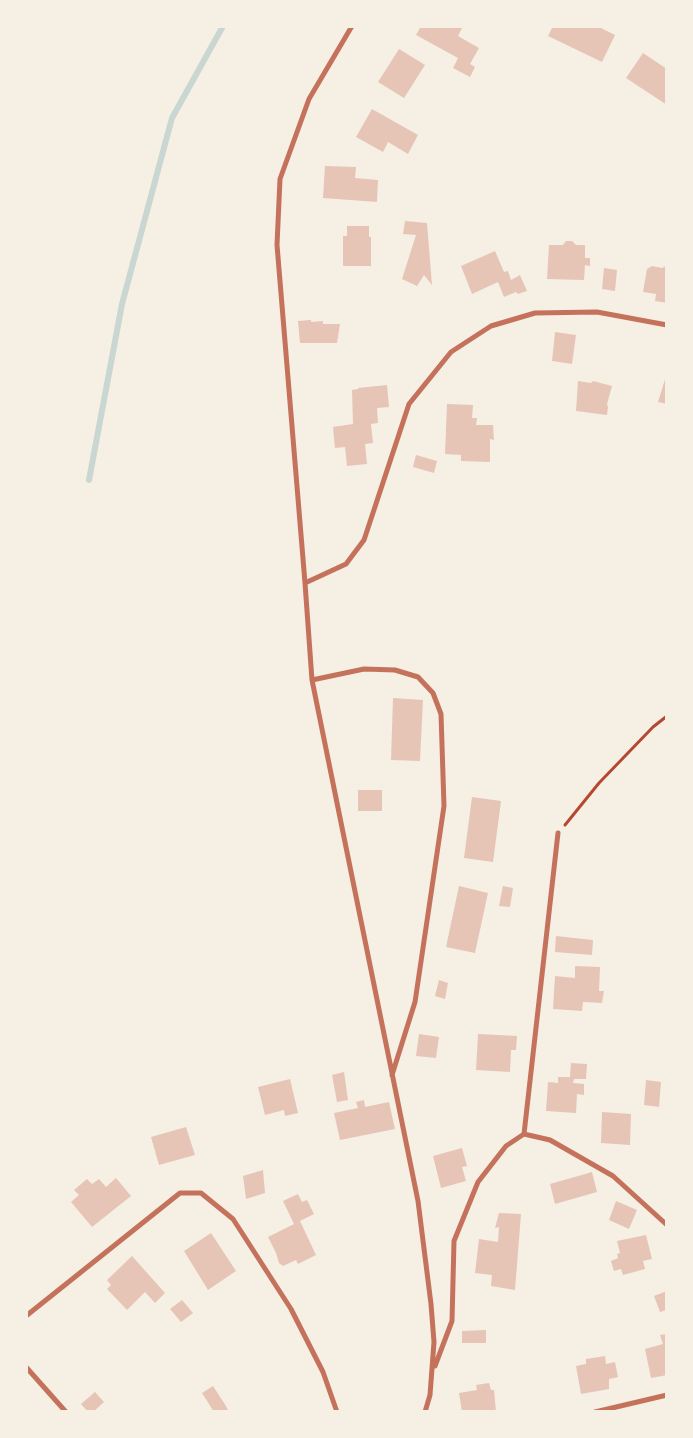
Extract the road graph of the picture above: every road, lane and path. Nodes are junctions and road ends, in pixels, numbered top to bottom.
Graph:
1 (352, 26) edge
2 (667, 325) edge
3 (305, 583) junction
4 (312, 680) junction
5 (667, 716) edge
6 (558, 833) joint
7 (392, 1076) junction
8 (524, 1134) junction
9 (667, 1225) edge
10 (26, 1316) edge
11 (26, 1367) edge
12 (433, 1371) junction
13 (667, 1395) edge
14 (66, 1412) edge
15 (337, 1412) edge
16 (425, 1412) edge
17 (595, 1412) edge

1 - 3 street
2 - 3 street
3 - 4 street
4 - 7 street
4 - 7 street
5 - 6 path
6 - 8 street
7 - 12 street
8 - 9 street
8 - 12 street
10 - 15 street
11 - 14 street
12 - 16 street
13 - 17 street

